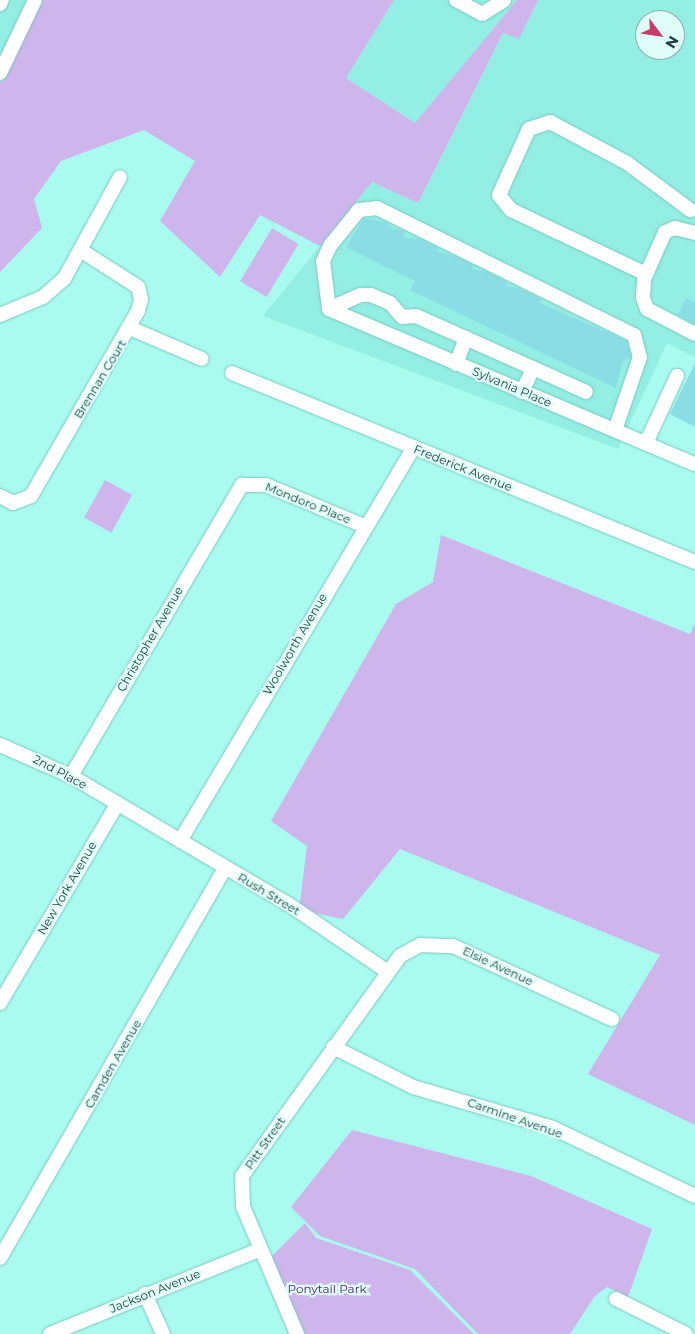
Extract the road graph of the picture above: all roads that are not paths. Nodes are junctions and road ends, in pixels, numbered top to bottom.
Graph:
1 (2, 0) edge
2 (34, 0) edge
3 (456, 0) edge
4 (504, 0) edge
5 (0, 4) edge
6 (0, 73) edge
7 (120, 177) dead end
8 (692, 207) edge
9 (686, 231) edge
10 (82, 251) junction
11 (646, 274) junction
12 (329, 309) junction
13 (0, 315) edge
14 (130, 328) junction
15 (695, 334) edge
16 (466, 338) junction
17 (202, 360) dead end
18 (456, 364) junction
19 (533, 368) junction
20 (232, 373) dead end
21 (677, 376) dead end
22 (522, 392) junction
23 (586, 392) dead end
24 (615, 430) junction
25 (646, 444) junction
26 (412, 448) junction
27 (695, 464) edge
28 (0, 496) edge
29 (230, 502) joint
30 (364, 526) junction
31 (695, 562) edge
32 (0, 745) edge
33 (71, 776) junction
34 (117, 804) junction
35 (180, 841) junction
36 (225, 869) junction
37 (388, 972) junction
38 (0, 1003) edge
39 (612, 1019) dead end
40 (333, 1047) junction
41 (695, 1196) edge
42 (261, 1249) junction
43 (0, 1258) edge
44 (145, 1294) junction
45 (616, 1299) dead end
46 (50, 1334) edge
47 (163, 1334) edge
48 (297, 1334) edge
49 (686, 1334) edge

1 - 5 street
2 - 6 street
3 - 4 street
7 - 10 street
8 - 9 street
8 - 11 street
9 - 11 street
10 - 13 street
10 - 14 street, Brennan Court
11 - 15 street
12 - 16 street
12 - 18 street, Sylvania Place
12 - 24 street
14 - 17 street
14 - 28 street, Brennan Court
16 - 18 street
16 - 19 street
18 - 22 street, Sylvania Place
19 - 22 street
19 - 23 street
20 - 26 street, Frederick Avenue
21 - 25 street
22 - 24 street, Sylvania Place
24 - 25 street, Sylvania Place
25 - 27 street, Sylvania Place
26 - 30 street, Woolworth Avenue
26 - 31 street, Frederick Avenue
29 - 30 street, Mondoro Place
29 - 33 street, Christopher Avenue
30 - 35 street, Woolworth Avenue
32 - 33 street, 2nd Place
33 - 34 street, 2nd Place
34 - 35 street, Rush Street
34 - 38 street, New York Avenue
35 - 36 street, Rush Street
36 - 37 street, Rush Street
36 - 43 street, Camden Avenue
37 - 39 street, Elsie Avenue
37 - 40 street, Pitt Street
40 - 41 street, Carmine Avenue
40 - 42 street, Pitt Street
42 - 44 street, Jackson Avenue
42 - 48 street, Pitt Street
44 - 46 street, Jackson Avenue
44 - 47 street
45 - 49 street

